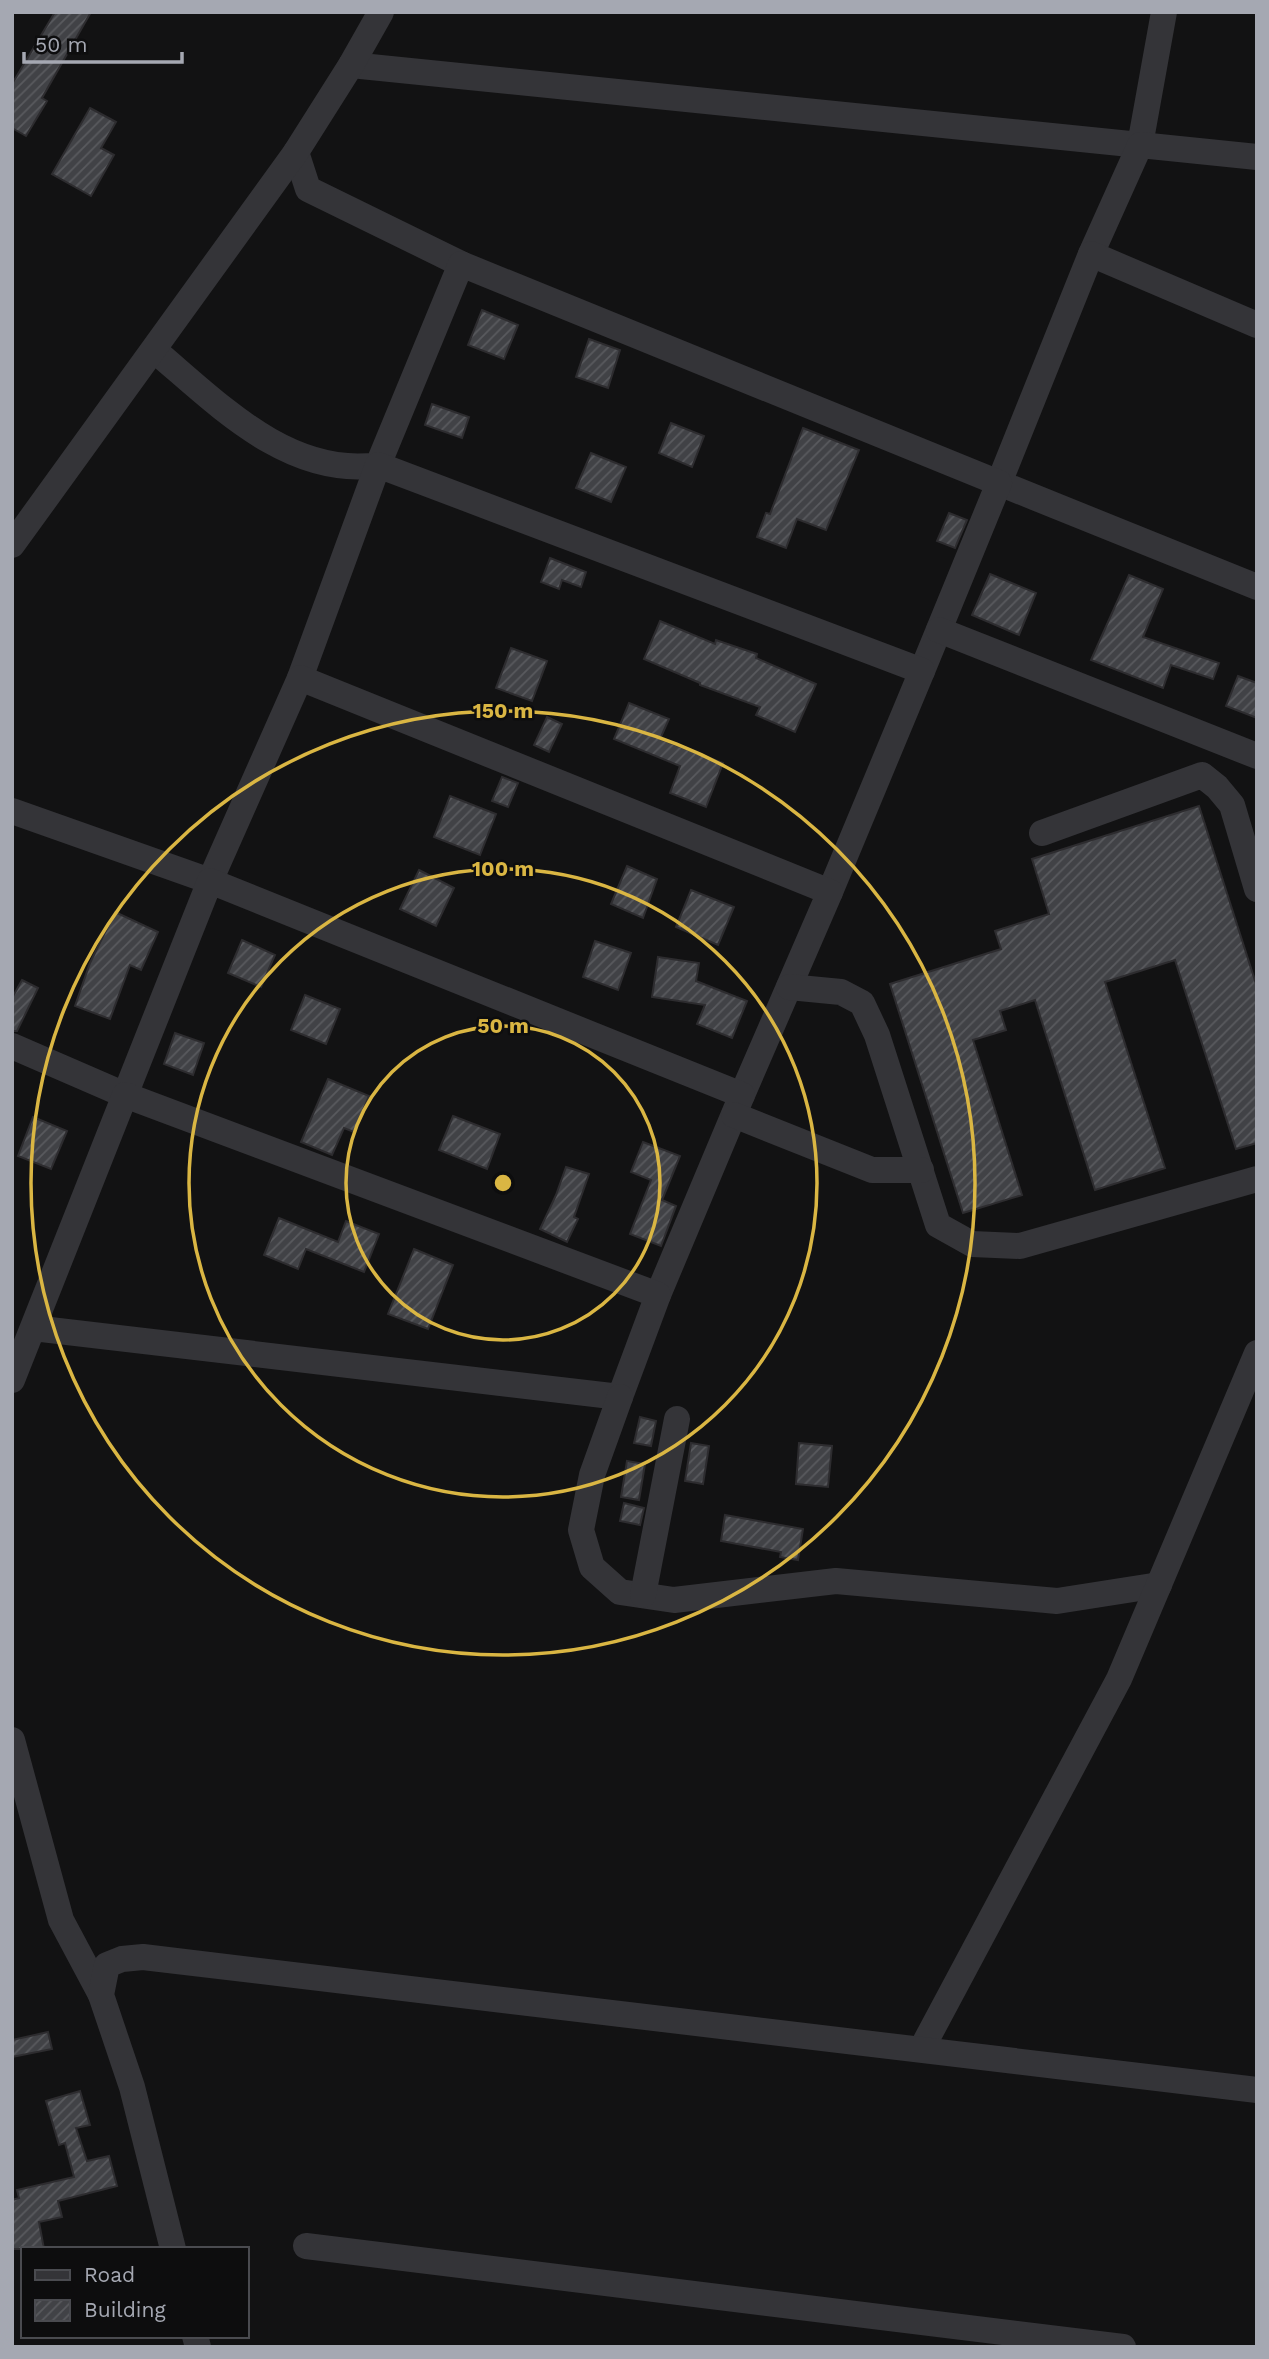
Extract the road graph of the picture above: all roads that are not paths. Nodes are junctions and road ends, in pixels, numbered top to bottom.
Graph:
1 (381, 12) edge
2 (1164, 12) edge
3 (351, 65) junction
4 (1140, 145) junction
5 (296, 152) junction
6 (1257, 157) edge
7 (1091, 254) junction
8 (461, 264) junction
9 (1257, 325) edge
10 (154, 350) junction
11 (378, 465) junction
12 (999, 483) junction
13 (12, 545) edge
14 (1257, 587) edge
15 (939, 630) junction
16 (922, 671) junction
17 (300, 678) junction
18 (1257, 756) edge
19 (12, 811) edge
20 (1042, 833) dead end
21 (210, 881) junction
22 (1257, 889) edge
23 (830, 892) junction
24 (789, 987) junction
25 (12, 1046) edge
26 (125, 1095) junction
27 (738, 1105) junction
28 (921, 1170) junction
29 (1257, 1179) edge
30 (659, 1295) junction
31 (33, 1328) junction
32 (1257, 1353) edge
33 (12, 1380) edge
34 (620, 1397) junction
35 (677, 1419) dead end
36 (1159, 1585) junction
37 (643, 1595) junction
38 (12, 1740) edge
39 (101, 1995) junction
40 (922, 2048) junction
41 (1257, 2090) edge
42 (306, 2246) dead end
43 (172, 2247) edge
44 (1123, 2347) edge

1 - 3 street
2 - 4 street
3 - 4 street
3 - 5 street
4 - 6 street
4 - 7 street
5 - 8 street
5 - 10 street
7 - 9 street
7 - 12 street
8 - 11 street
8 - 12 street
10 - 11 street
10 - 13 street
11 - 16 street
11 - 17 street
12 - 14 street
12 - 15 street
15 - 16 street
15 - 18 street
16 - 23 street
17 - 21 street
17 - 23 street
19 - 21 street
20 - 22 street
21 - 26 street
21 - 27 street
23 - 24 street
24 - 27 street
24 - 28 street
25 - 26 street
26 - 30 street
26 - 31 street
27 - 28 street
27 - 30 street
28 - 29 street
30 - 34 street
31 - 33 street
31 - 34 street
32 - 36 street
34 - 37 street
35 - 37 street
36 - 37 street
36 - 40 street
38 - 39 street
39 - 40 street
39 - 43 street
40 - 41 street
42 - 44 street

